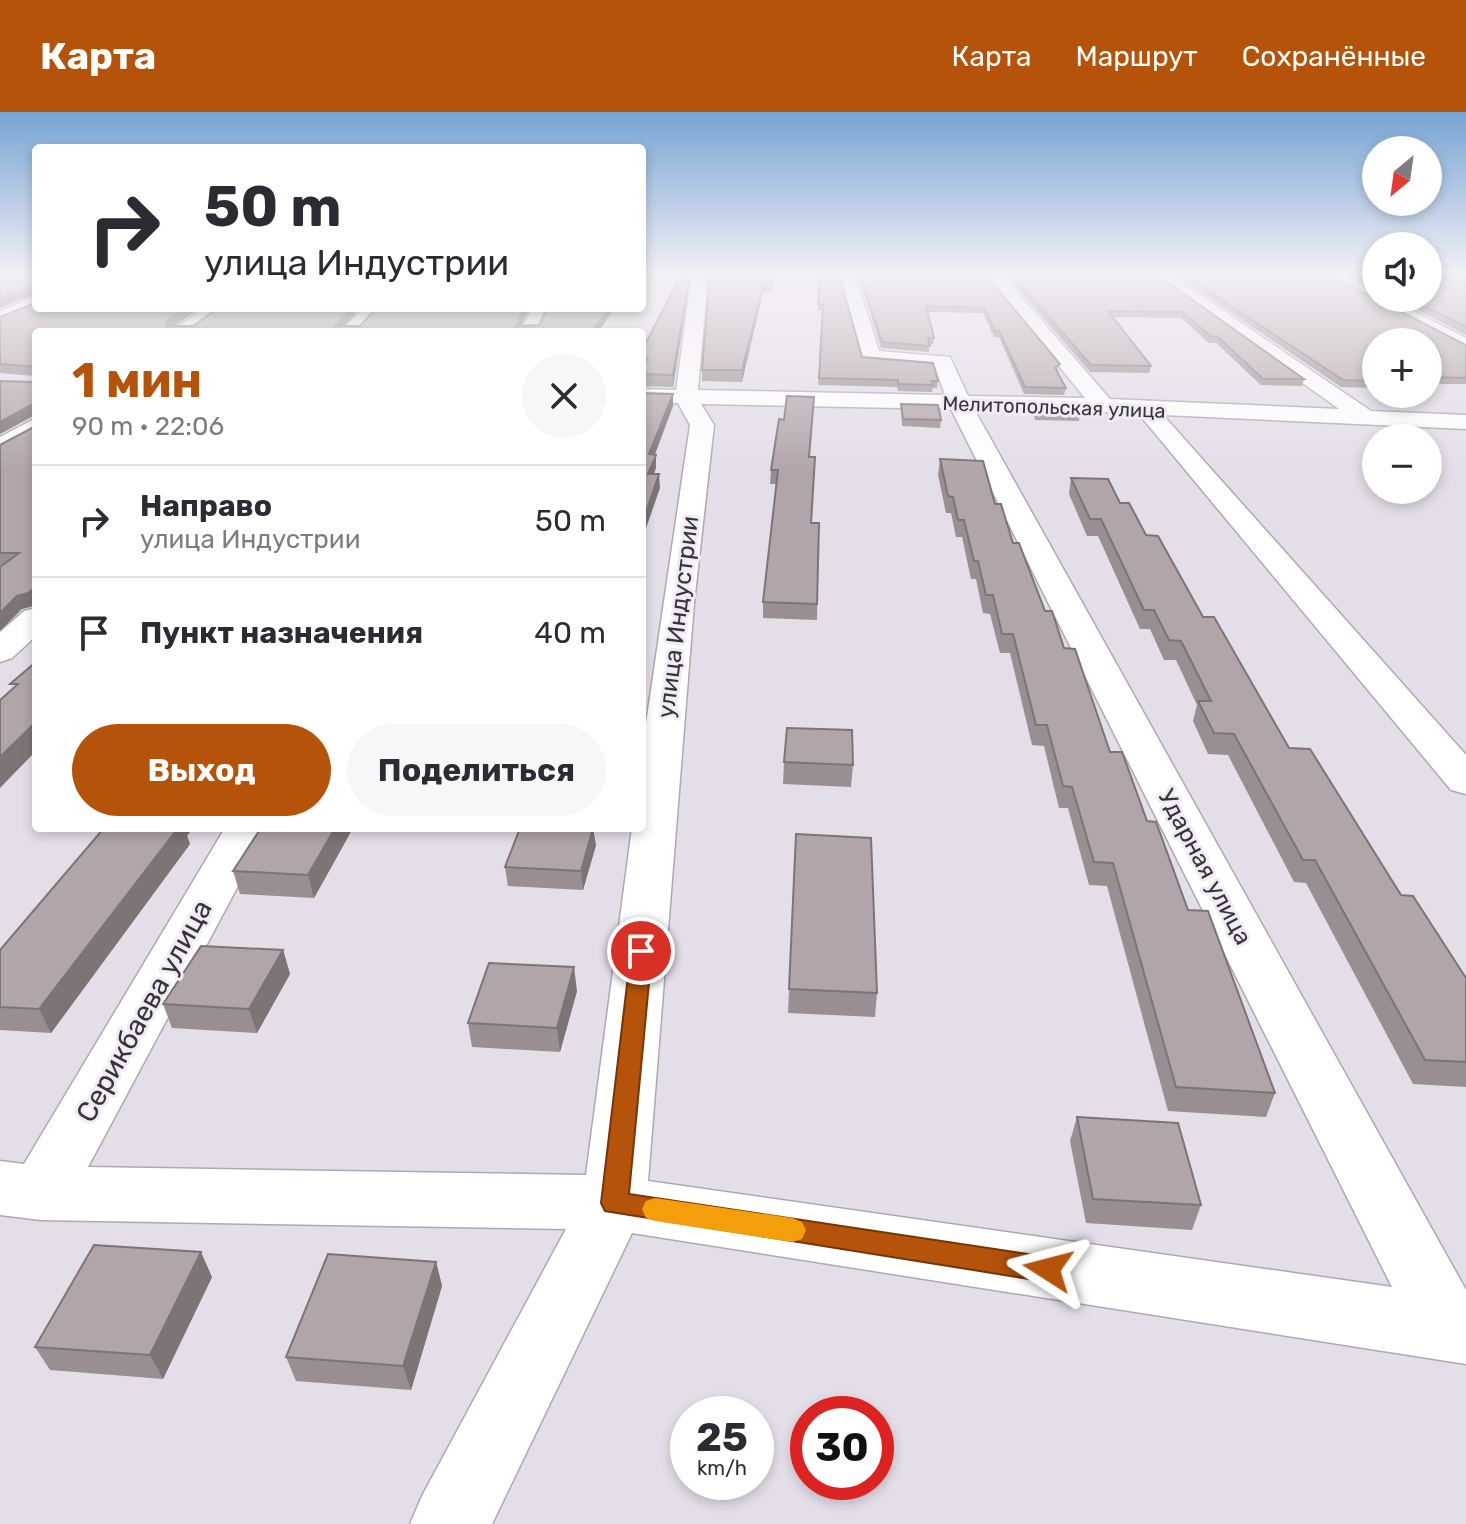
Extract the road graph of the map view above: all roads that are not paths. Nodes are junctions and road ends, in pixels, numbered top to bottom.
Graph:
1 (692, 340) edge
2 (866, 340) edge
3 (1048, 340) edge
4 (1253, 340) edge
5 (646, 396) edge
6 (686, 397) junction
7 (960, 404) junction
8 (1103, 405) junction
9 (1146, 409) junction
10 (1368, 419) junction
11 (1466, 422) edge
12 (32, 428) edge
13 (0, 448) edge
14 (32, 622) edge
15 (0, 651) edge
16 (1466, 781) edge
17 (244, 832) edge
18 (20, 1191) edge
19 (614, 1203) junction
20 (1458, 1331) edge
21 (450, 1524) edge

1 - 6 street, улица Индустрии
2 - 7 street, Ударная улица
3 - 8 street
4 - 10 street
5 - 6 street, Мелитопольская улица
6 - 7 street, Мелитопольская улица
6 - 19 street, улица Индустрии
7 - 8 street, Мелитопольская улица
7 - 20 street, Ударная улица
8 - 9 street, Мелитопольская улица
9 - 10 street, Мелитопольская улица
9 - 16 street
10 - 11 street, Мелитопольская улица
12 - 13 street
14 - 15 street
17 - 18 street, Серикбаева улица
18 - 19 street
19 - 20 street
19 - 21 street

